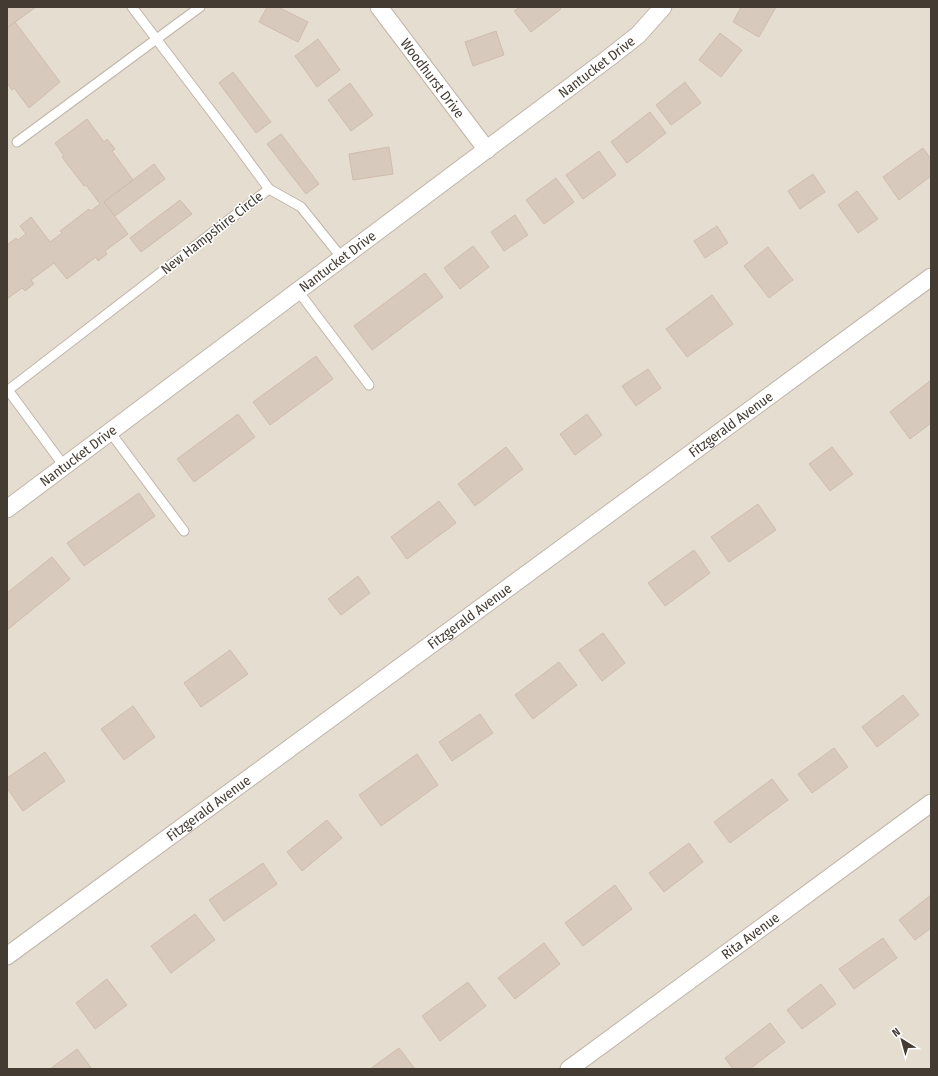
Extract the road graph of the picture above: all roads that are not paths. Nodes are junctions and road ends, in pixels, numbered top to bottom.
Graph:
1 (132, 7) edge
2 (200, 7) edge
3 (379, 7) edge
4 (663, 7) edge
5 (156, 40) junction
6 (17, 142) dead end
7 (487, 150) junction
8 (269, 189) junction
9 (342, 258) junction
10 (931, 277) edge
11 (298, 291) junction
12 (369, 385) dead end
13 (7, 391) edge
14 (110, 432) junction
15 (64, 466) junction
16 (7, 509) edge
17 (184, 531) dead end
18 (931, 803) edge
19 (7, 956) edge
20 (569, 1069) edge

1 - 5 lane, New Hampshire Circle
2 - 5 lane
3 - 7 street, Woodhurst Drive
4 - 7 street, Nantucket Drive
5 - 6 lane
5 - 8 lane, New Hampshire Circle
7 - 9 street, Nantucket Drive
8 - 9 lane
8 - 13 lane, New Hampshire Circle
9 - 11 street, Nantucket Drive
10 - 19 street, Fitzgerald Avenue
11 - 12 lane
11 - 14 street, Nantucket Drive
13 - 15 lane
14 - 15 street, Nantucket Drive
14 - 17 lane
15 - 16 street, Nantucket Drive
18 - 20 street, Rita Avenue

